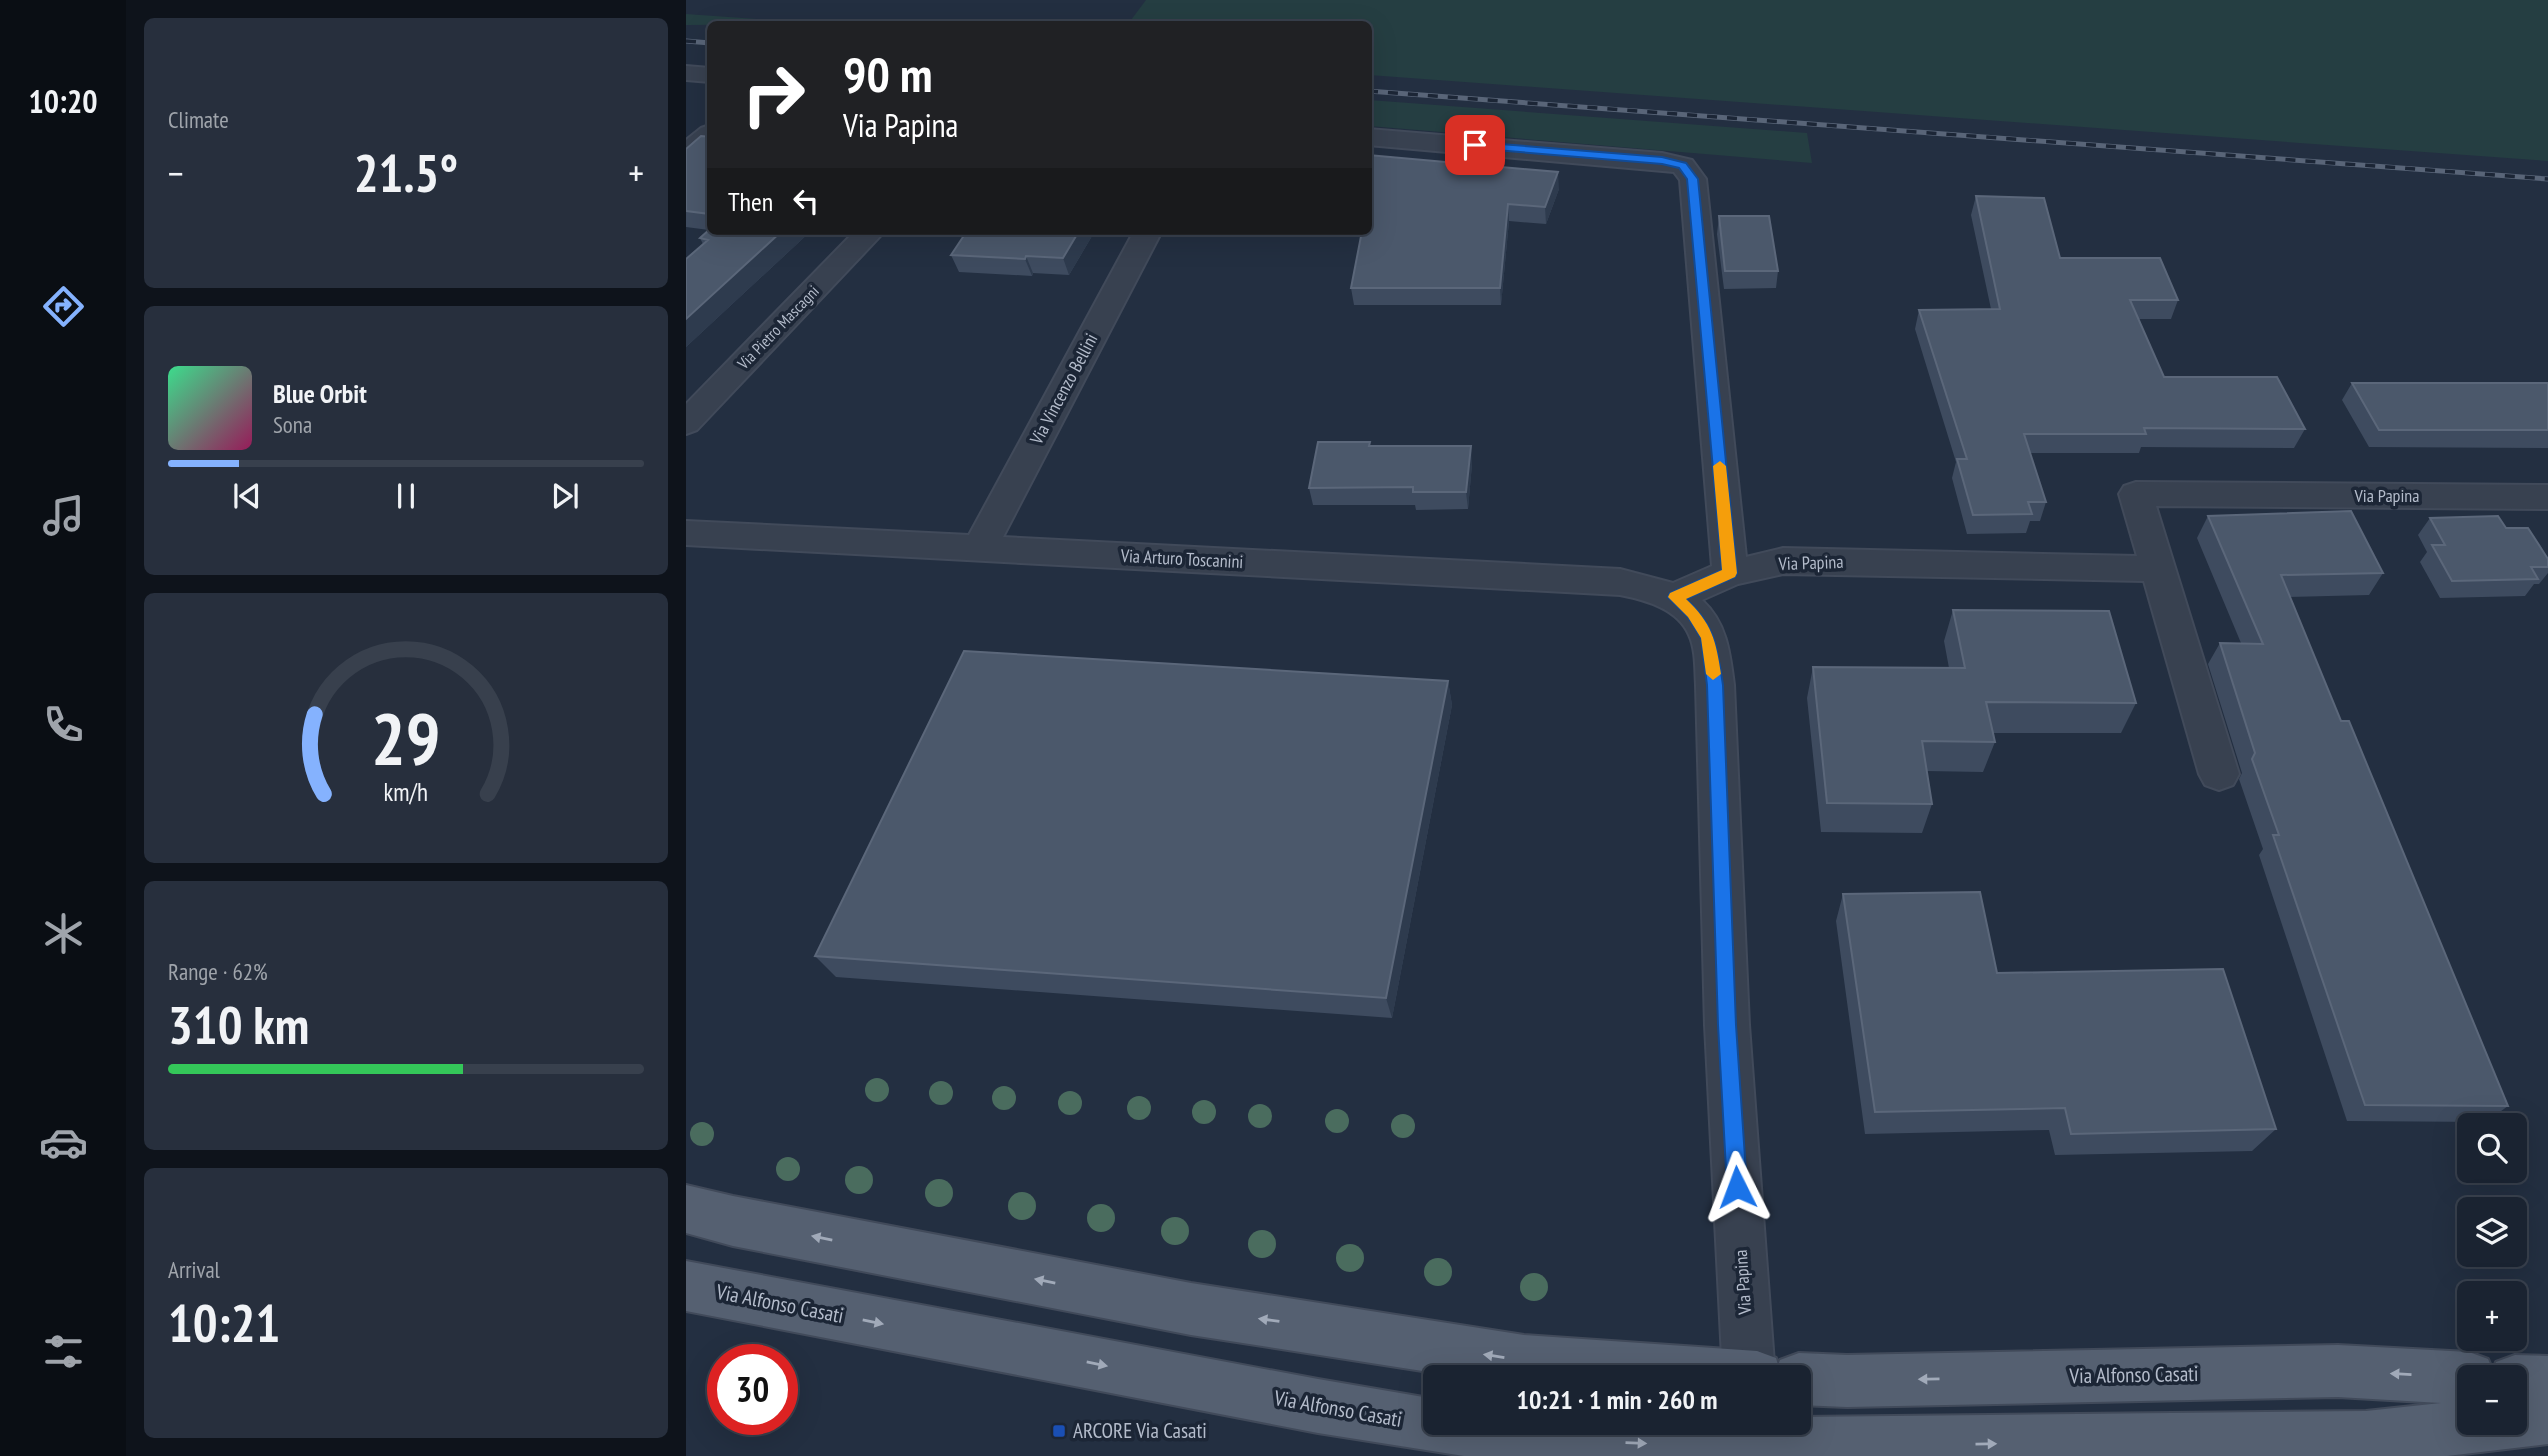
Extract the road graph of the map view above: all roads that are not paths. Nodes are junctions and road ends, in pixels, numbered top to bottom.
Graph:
1 (686, 73) edge
2 (707, 75) edge
3 (707, 136) edge
4 (1372, 137) edge
5 (686, 153) edge
6 (867, 235) edge
7 (1146, 235) edge
8 (686, 423) edge
9 (2548, 497) edge
10 (686, 533) edge
11 (980, 548) junction
12 (2158, 569) junction
13 (1730, 573) junction
14 (1675, 597) junction
15 (2219, 774) dead end
16 (686, 1209) edge
17 (686, 1286) edge
18 (1580, 1365) edge
19 (1748, 1365) edge
20 (2457, 1377) edge
21 (1811, 1380) edge
22 (2527, 1381) edge
23 (2548, 1382) edge
24 (2548, 1418) edge
25 (2527, 1420) edge
26 (1423, 1424) edge
27 (2457, 1428) edge
28 (1514, 1435) edge
29 (1730, 1435) edge
30 (1771, 1435) edge

1 - 2 street
3 - 5 street
4 - 13 street
6 - 8 street, Via Pietro Mascagni
7 - 11 street, Via Vincenzo Bellini
9 - 12 street, Via Papina
10 - 11 street, Via Arturo Toscanini
11 - 14 street, Via Arturo Toscanini
12 - 13 street, Via Papina
12 - 15 street, Via Papina
13 - 14 street, Via Papina
14 - 19 street, Via Papina
18 -> 16 main road
17 -> 26 main road, Via Alfonso Casati
20 -> 21 main road, Via Alfonso Casati
22 - 23 main road
24 - 25 main road
30 -> 27 main road, Via Alfonso Casati
28 -> 29 main road, Via Alfonso Casati

